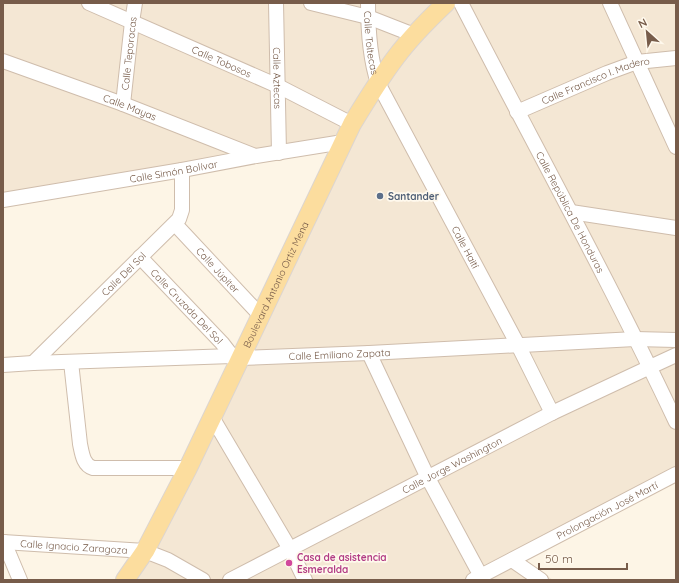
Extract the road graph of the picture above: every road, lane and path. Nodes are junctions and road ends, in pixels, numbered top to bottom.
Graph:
1 (89, 3) edge
2 (135, 3) edge
3 (276, 3) edge
4 (311, 3) edge
5 (446, 3) edge
6 (461, 3) edge
7 (610, 3) edge
8 (368, 10) edge
9 (132, 22) junction
10 (414, 35) junction
11 (676, 58) edge
12 (3, 61) edge
13 (637, 62) junction
14 (378, 83) junction
15 (278, 86) junction
16 (123, 104) junction
17 (517, 112) junction
18 (352, 124) junction
19 (343, 142) junction
20 (676, 147) edge
21 (279, 153) junction
22 (256, 156) junction
23 (182, 170) junction
24 (3, 200) edge
25 (571, 212) junction
26 (175, 224) junction
27 (676, 228) edge
28 (140, 257) junction
29 (261, 316) junction
30 (635, 339) junction
31 (676, 340) edge
32 (518, 345) junction
33 (368, 353) junction
34 (676, 355) edge
35 (236, 357) junction
36 (72, 362) junction
37 (33, 363) junction
38 (3, 365) edge
39 (650, 367) junction
40 (552, 413) junction
41 (212, 417) junction
42 (676, 422) edge
43 (188, 468) junction
44 (676, 474) edge
45 (428, 478) junction
46 (4, 542) edge
47 (290, 549) junction
48 (145, 552) junction
49 (512, 560) junction
50 (479, 579) edge
51 (20, 580) edge
52 (125, 580) edge
53 (203, 580) edge
54 (230, 580) edge
55 (305, 580) edge
56 (542, 580) edge

1 - 9 street, Calle Tobosos
2 - 9 street, Calle Teporacas
3 - 15 street, Calle Aztecas
4 - 8 street
5 - 10 main road, Boulevard Antonio Ortiz Mena
6 - 17 street, Calle República De Honduras
7 - 13 street
8 - 10 street
8 - 14 street, Calle Toltecas
9 - 15 street, Calle Tobosos
9 - 16 street, Calle Teporacas
10 - 14 main road, Boulevard Antonio Ortiz Mena
11 - 13 street, Calle Francisco I. Madero
12 - 16 street, Calle Mayas
13 - 17 street, Calle Francisco I. Madero
13 - 20 street
14 - 18 main road, Boulevard Antonio Ortiz Mena
14 - 32 street, Calle Haití
15 - 18 street, Calle Tobosos
15 - 21 street, Calle Aztecas
16 - 22 street, Calle Mayas
17 - 25 street, Calle República De Honduras
18 - 19 main road, Boulevard Antonio Ortiz Mena
19 - 21 street, Calle Simón Bolívar
19 - 29 main road, Boulevard Antonio Ortiz Mena
21 - 22 street, Calle Simón Bolívar
22 - 23 street, Calle Simón Bolívar
23 - 24 street, Calle Simón Bolívar
23 - 26 street, Calle Del Sol
25 - 27 street
25 - 30 street, Calle República De Honduras
26 - 28 street, Calle Del Sol
26 - 29 street, Calle Júpiter
28 - 35 street, Calle Cruzada Del Sol
28 - 37 street, Calle Del Sol
29 - 35 main road, Boulevard Antonio Ortiz Mena
30 - 31 street, Calle Emiliano Zapata
30 - 32 street, Calle Emiliano Zapata
30 - 39 street, Calle República De Honduras
32 - 33 street, Calle Emiliano Zapata
32 - 40 street, Calle Haití
33 - 35 street, Calle Emiliano Zapata
33 - 45 street
34 - 39 street, Calle Jorge Washington
35 - 36 street, Calle Emiliano Zapata
35 - 41 main road, Boulevard Antonio Ortiz Mena
36 - 37 street, Calle Emiliano Zapata
36 - 43 street
37 - 38 street, Calle Emiliano Zapata
39 - 40 street, Calle Jorge Washington
39 - 42 street, Calle República De Honduras
40 - 45 street, Calle Jorge Washington
41 - 43 main road, Boulevard Antonio Ortiz Mena
41 - 47 street
43 - 48 main road, Boulevard Antonio Ortiz Mena
44 - 49 street, Prolongación José Martí
45 - 47 street, Calle Jorge Washington
45 - 50 street
46 - 48 street, Calle Ignacio Zaragoza
46 - 51 street
47 - 54 street, Calle Jorge Washington
47 - 55 street
48 - 52 main road, Boulevard Antonio Ortiz Mena
48 - 53 street, Calle Ignacio Zaragoza
49 - 50 street, Prolongación José Martí
49 - 56 street

